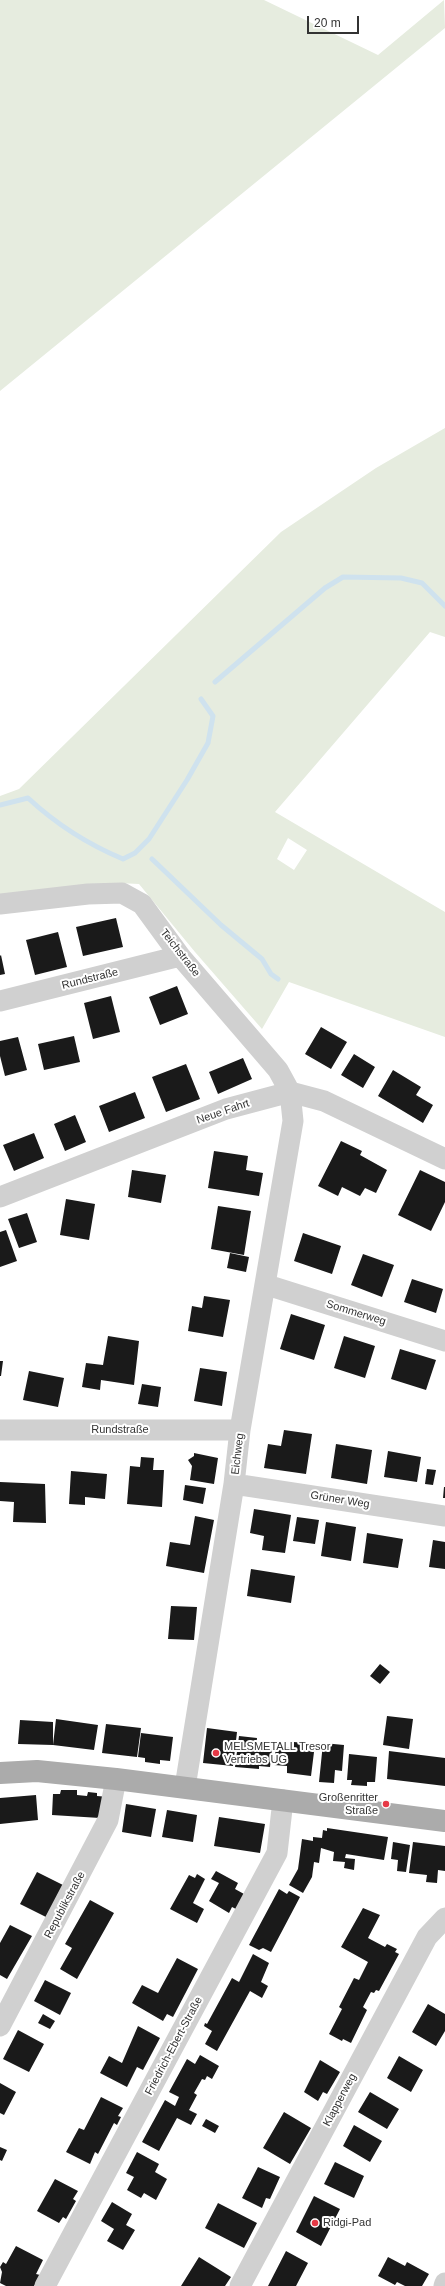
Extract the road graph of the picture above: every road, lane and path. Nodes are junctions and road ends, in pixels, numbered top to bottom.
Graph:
1 (0, 904) edge
2 (180, 956) junction
3 (0, 1001) edge
4 (290, 1092) junction
5 (293, 1121) joint
6 (445, 1159) edge
7 (0, 1198) edge
8 (267, 1285) junction
9 (445, 1341) edge
10 (0, 1430) edge
11 (240, 1430) junction
12 (234, 1484) junction
13 (445, 1516) edge
14 (0, 1773) edge
15 (116, 1779) junction
16 (185, 1787) junction
17 (283, 1800) junction
18 (445, 1821) edge
19 (445, 1918) edge
20 (0, 2026) edge
21 (445, 2283) edge
22 (45, 2286) edge
23 (240, 2286) edge
24 (444, 2286) edge

1 - 2 street, Teichstraße
2 - 3 street, Rundstraße
2 - 4 street, Teichstraße
4 - 5 street, Teichstraße
4 - 6 street, Neue Fahrt
4 - 7 street, Neue Fahrt
5 - 8 street, Eichweg
8 - 9 street, Sommerweg
8 - 11 street, Eichweg
10 - 11 street, Rundstraße
11 - 12 street, Eichweg
12 - 13 street, Grüner Weg
12 - 16 street, Eichweg
14 - 15 main road
15 - 16 main road
15 - 20 street, Republikstraße
16 - 17 main road
17 - 18 main road
17 - 22 street, Friedrich-Ebert-Straße
19 - 23 street, Klapperweg
21 - 24 street

